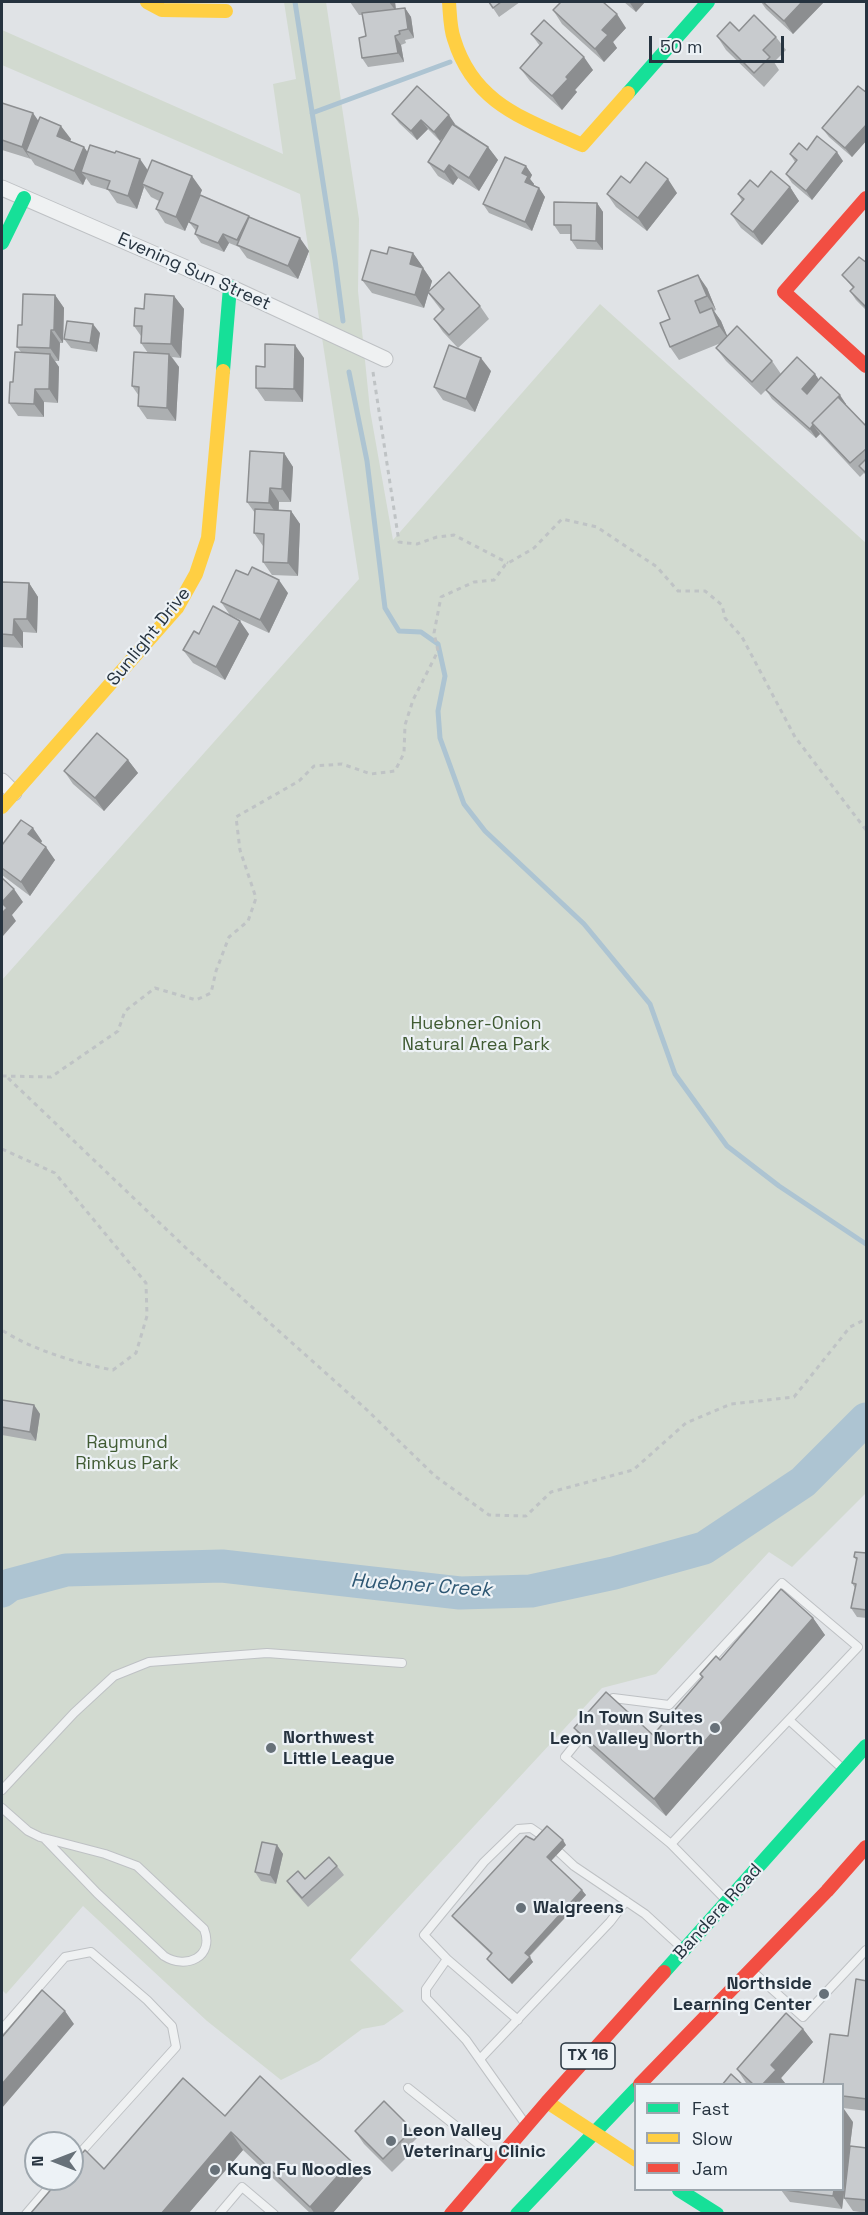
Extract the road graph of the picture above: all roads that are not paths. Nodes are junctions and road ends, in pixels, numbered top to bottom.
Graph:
1 (147, 2) edge
2 (449, 2) edge
3 (708, 2) edge
4 (226, 10) dead end
5 (2, 188) edge
6 (24, 198) junction
7 (867, 198) edge
8 (2, 243) edge
9 (230, 287) junction
10 (385, 359) dead end
11 (867, 366) edge
12 (2, 781) edge
13 (14, 793) junction
14 (2, 807) edge
15 (402, 1664) dead end
16 (599, 1715) edge
17 (789, 1720) junction
18 (592, 1723) edge
19 (867, 1746) edge
20 (845, 1770) junction
21 (2, 1790) edge
22 (2, 1808) edge
23 (544, 1837) edge
24 (45, 1839) junction
25 (670, 1844) junction
26 (867, 1847) edge
27 (559, 1852) edge
28 (626, 1901) junction
29 (727, 1901) junction
30 (684, 1949) junction
31 (867, 1950) edge
32 (447, 1959) junction
33 (751, 1970) junction
34 (518, 2019) junction
35 (2, 2029) edge
36 (480, 2059) junction
37 (656, 2067) junction
38 (642, 2083) edge
39 (654, 2083) edge
40 (408, 2088) dead end
41 (634, 2091) edge
42 (547, 2102) junction
43 (526, 2125) junction
44 (594, 2133) junction
45 (84, 2149) edge
46 (498, 2159) junction
47 (634, 2159) edge
48 (46, 2191) edge
49 (680, 2191) edge
50 (713, 2213) edge
51 (26, 2214) edge
52 (219, 2214) edge
53 (274, 2214) edge
54 (451, 2214) edge
55 (517, 2214) edge

1 - 4 street
2 - 3 street
5 - 6 street, Evening Sun Street
6 - 8 street
6 - 9 street, Evening Sun Street
7 - 11 street
9 - 10 street, Evening Sun Street
9 - 13 street, Sunlight Drive
12 - 13 street
13 - 14 street, Sunlight Drive
15 - 21 lane
16 - 17 lane
17 - 20 lane
17 - 25 lane
18 - 25 lane
19 - 20 street, Bandera Road / TX 16
20 - 29 street, Bandera Road / TX 16
22 - 24 lane
23 - 32 lane
24 - 24 lane
25 - 29 lane
26 - 33 street
27 - 28 lane
28 - 30 lane
28 - 34 lane
29 - 30 street, Bandera Road / TX 16
30 - 42 street, Bandera Road / TX 16
31 - 33 lane
32 - 34 lane
32 - 36 lane
33 - 37 street
34 - 36 lane
35 - 45 lane
36 - 43 lane
37 - 38 street
37 - 39 street
40 - 46 lane
41 - 44 street
42 - 43 street, Bandera Road / TX 16
42 - 44 street
43 - 46 street, Bandera Road / TX 16
44 - 47 street
44 - 55 street
46 - 54 street, Bandera Road / TX 16
48 - 51 lane
49 - 50 street
52 - 53 lane

